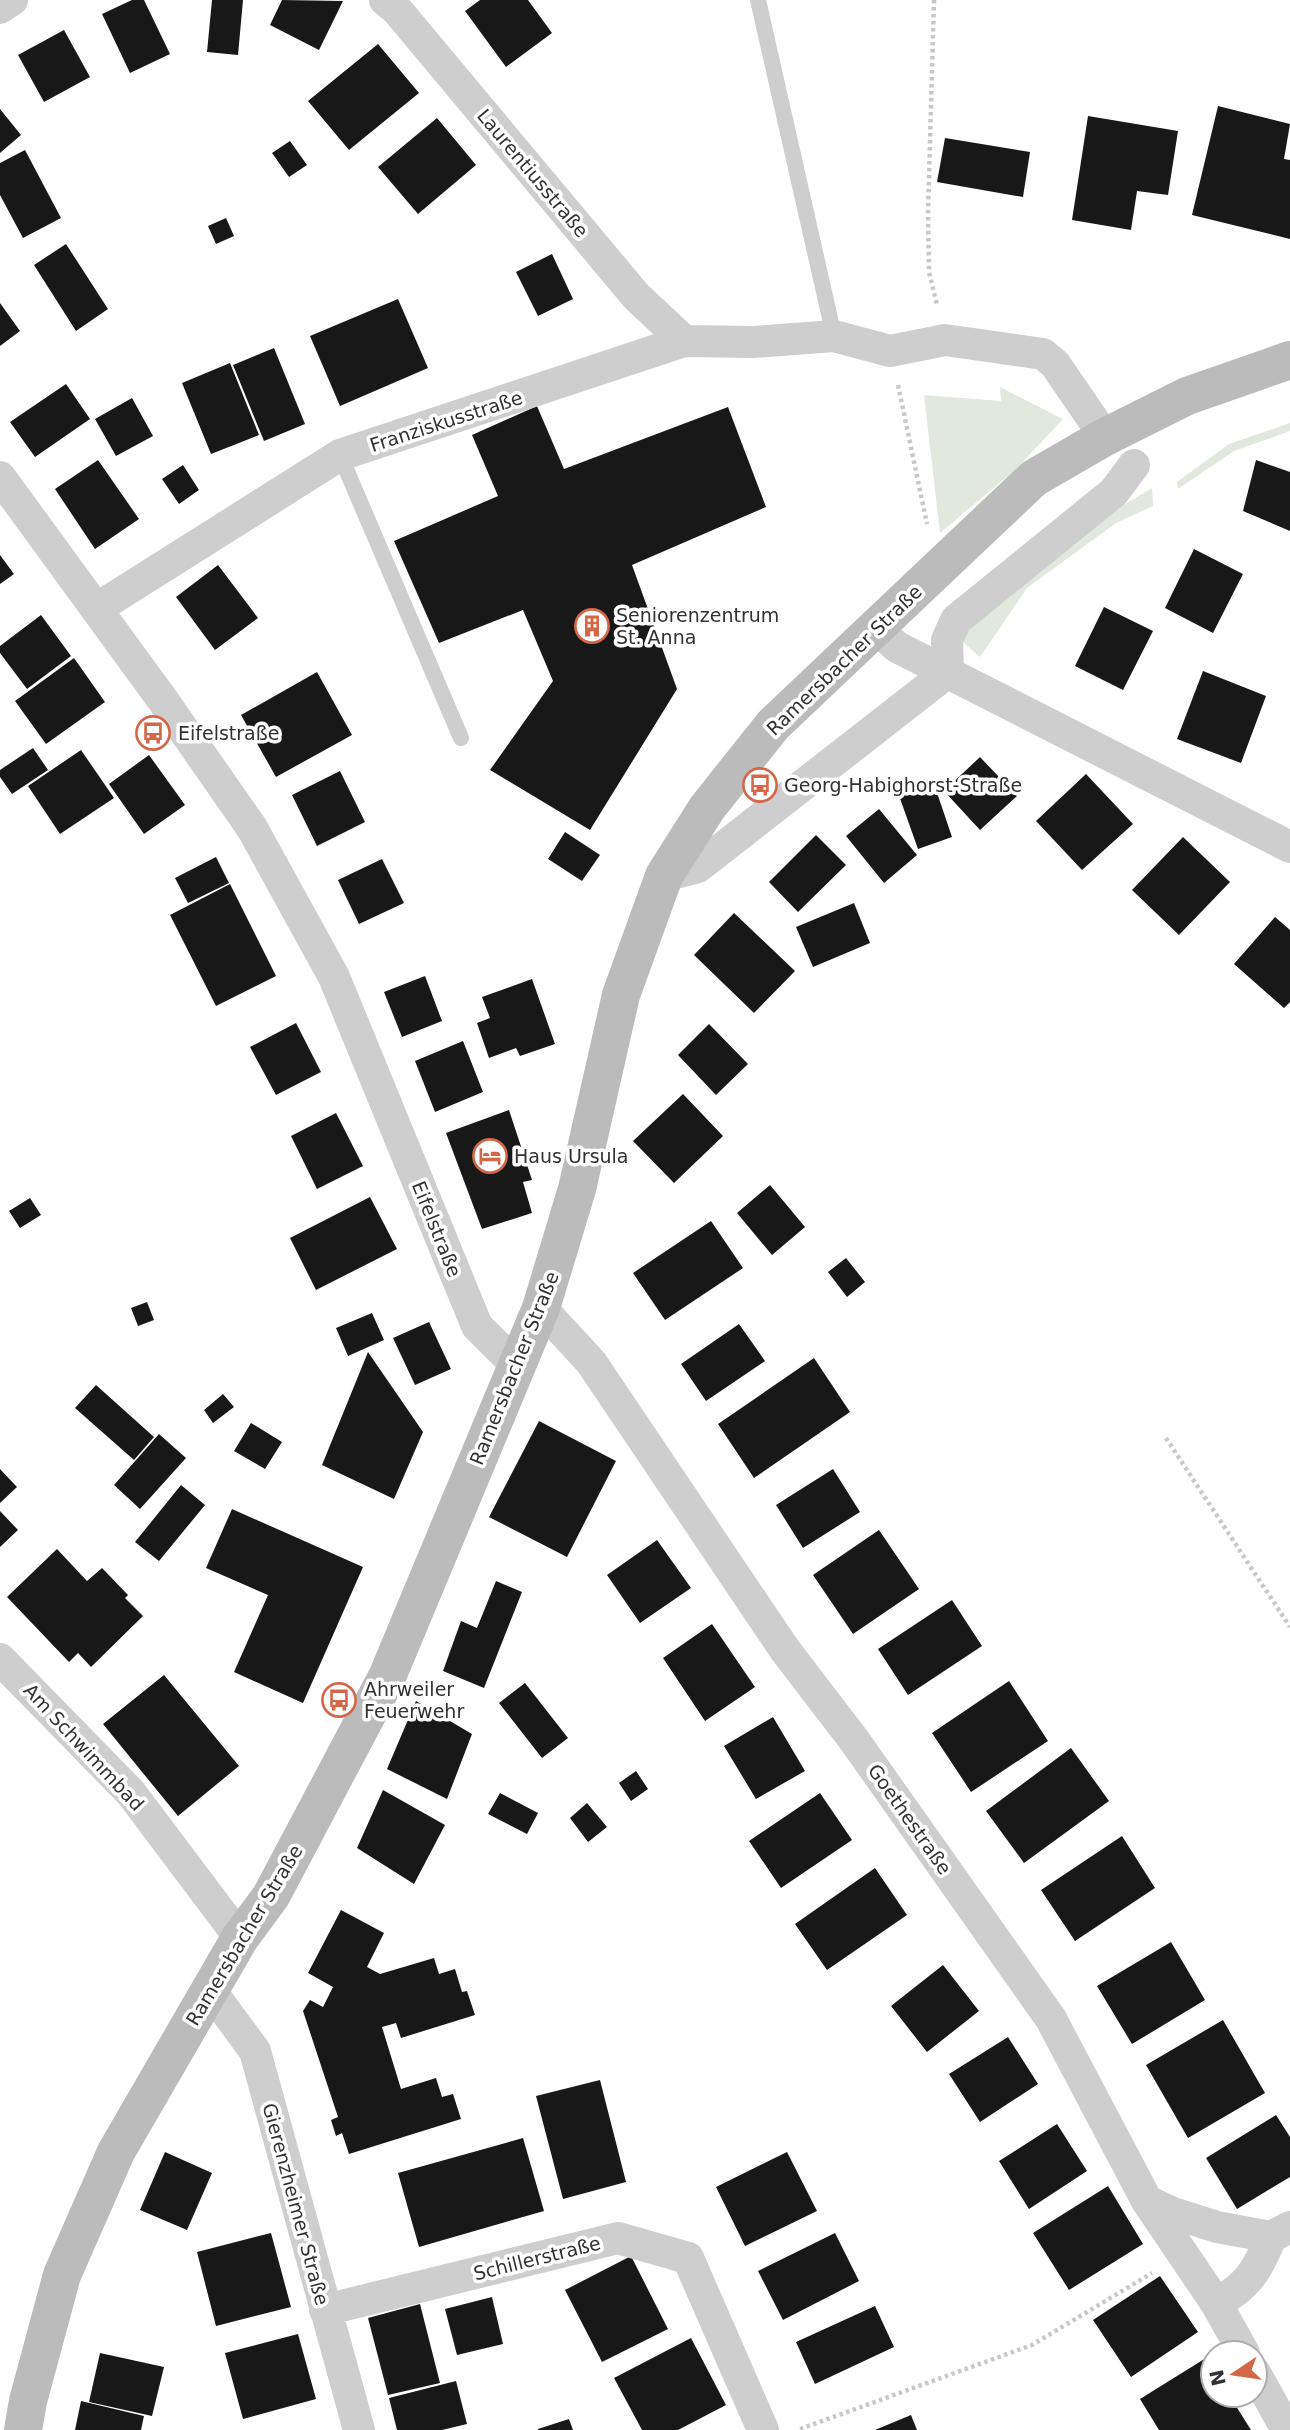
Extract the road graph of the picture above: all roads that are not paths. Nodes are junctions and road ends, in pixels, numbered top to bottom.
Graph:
1 (12, 0) edge
2 (385, 0) edge
3 (758, 0) edge
4 (0, 8) edge
5 (834, 337) junction
6 (684, 341) junction
7 (1290, 360) edge
8 (1105, 437) junction
9 (340, 455) junction
10 (1134, 465) dead end
11 (0, 477) edge
12 (96, 609) junction
13 (876, 628) junction
14 (948, 672) junction
15 (461, 738) dead end
16 (1290, 846) edge
17 (664, 876) junction
18 (541, 1308) junction
19 (517, 1366) junction
20 (0, 1659) edge
21 (240, 1938) junction
22 (210, 1990) junction
23 (1147, 2201) junction
24 (1280, 2232) edge
25 (1216, 2303) junction
26 (325, 2310) junction
27 (1236, 2339) edge
28 (1269, 2399) edge
29 (23, 2430) edge
30 (359, 2430) edge
31 (763, 2430) edge
32 (1286, 2430) edge

1 - 4 street
2 - 6 street, Laurentiusstraße
3 - 5 lane
5 - 6 street, Franziskusstraße
5 - 8 street, Franziskusstraße
6 - 9 street, Franziskusstraße
7 - 8 main road, Ramersbacher Straße
8 - 13 main road, Ramersbacher Straße
9 - 12 street, Franziskusstraße
9 - 15 lane
10 - 14 street
11 - 12 street, Eifelstraße
12 - 19 street, Eifelstraße
13 - 14 street
13 - 17 main road, Ramersbacher Straße
14 - 16 street
14 - 17 street
17 - 18 main road, Ramersbacher Straße
18 - 19 main road, Ramersbacher Straße
18 - 23 street, Goethestraße
19 - 21 main road, Ramersbacher Straße
20 - 21 street, Am Schwimmbad
21 - 22 main road, Ramersbacher Straße
22 - 26 street, Gierenzheimer Straße
22 - 29 main road, Ramersbacher Straße
23 - 24 street
23 - 25 street, Goethestraße
24 - 25 street
25 - 27 street, Goethestraße
26 - 30 street, Gierenzheimer Straße
26 - 31 street, Schillerstraße
28 - 32 street

